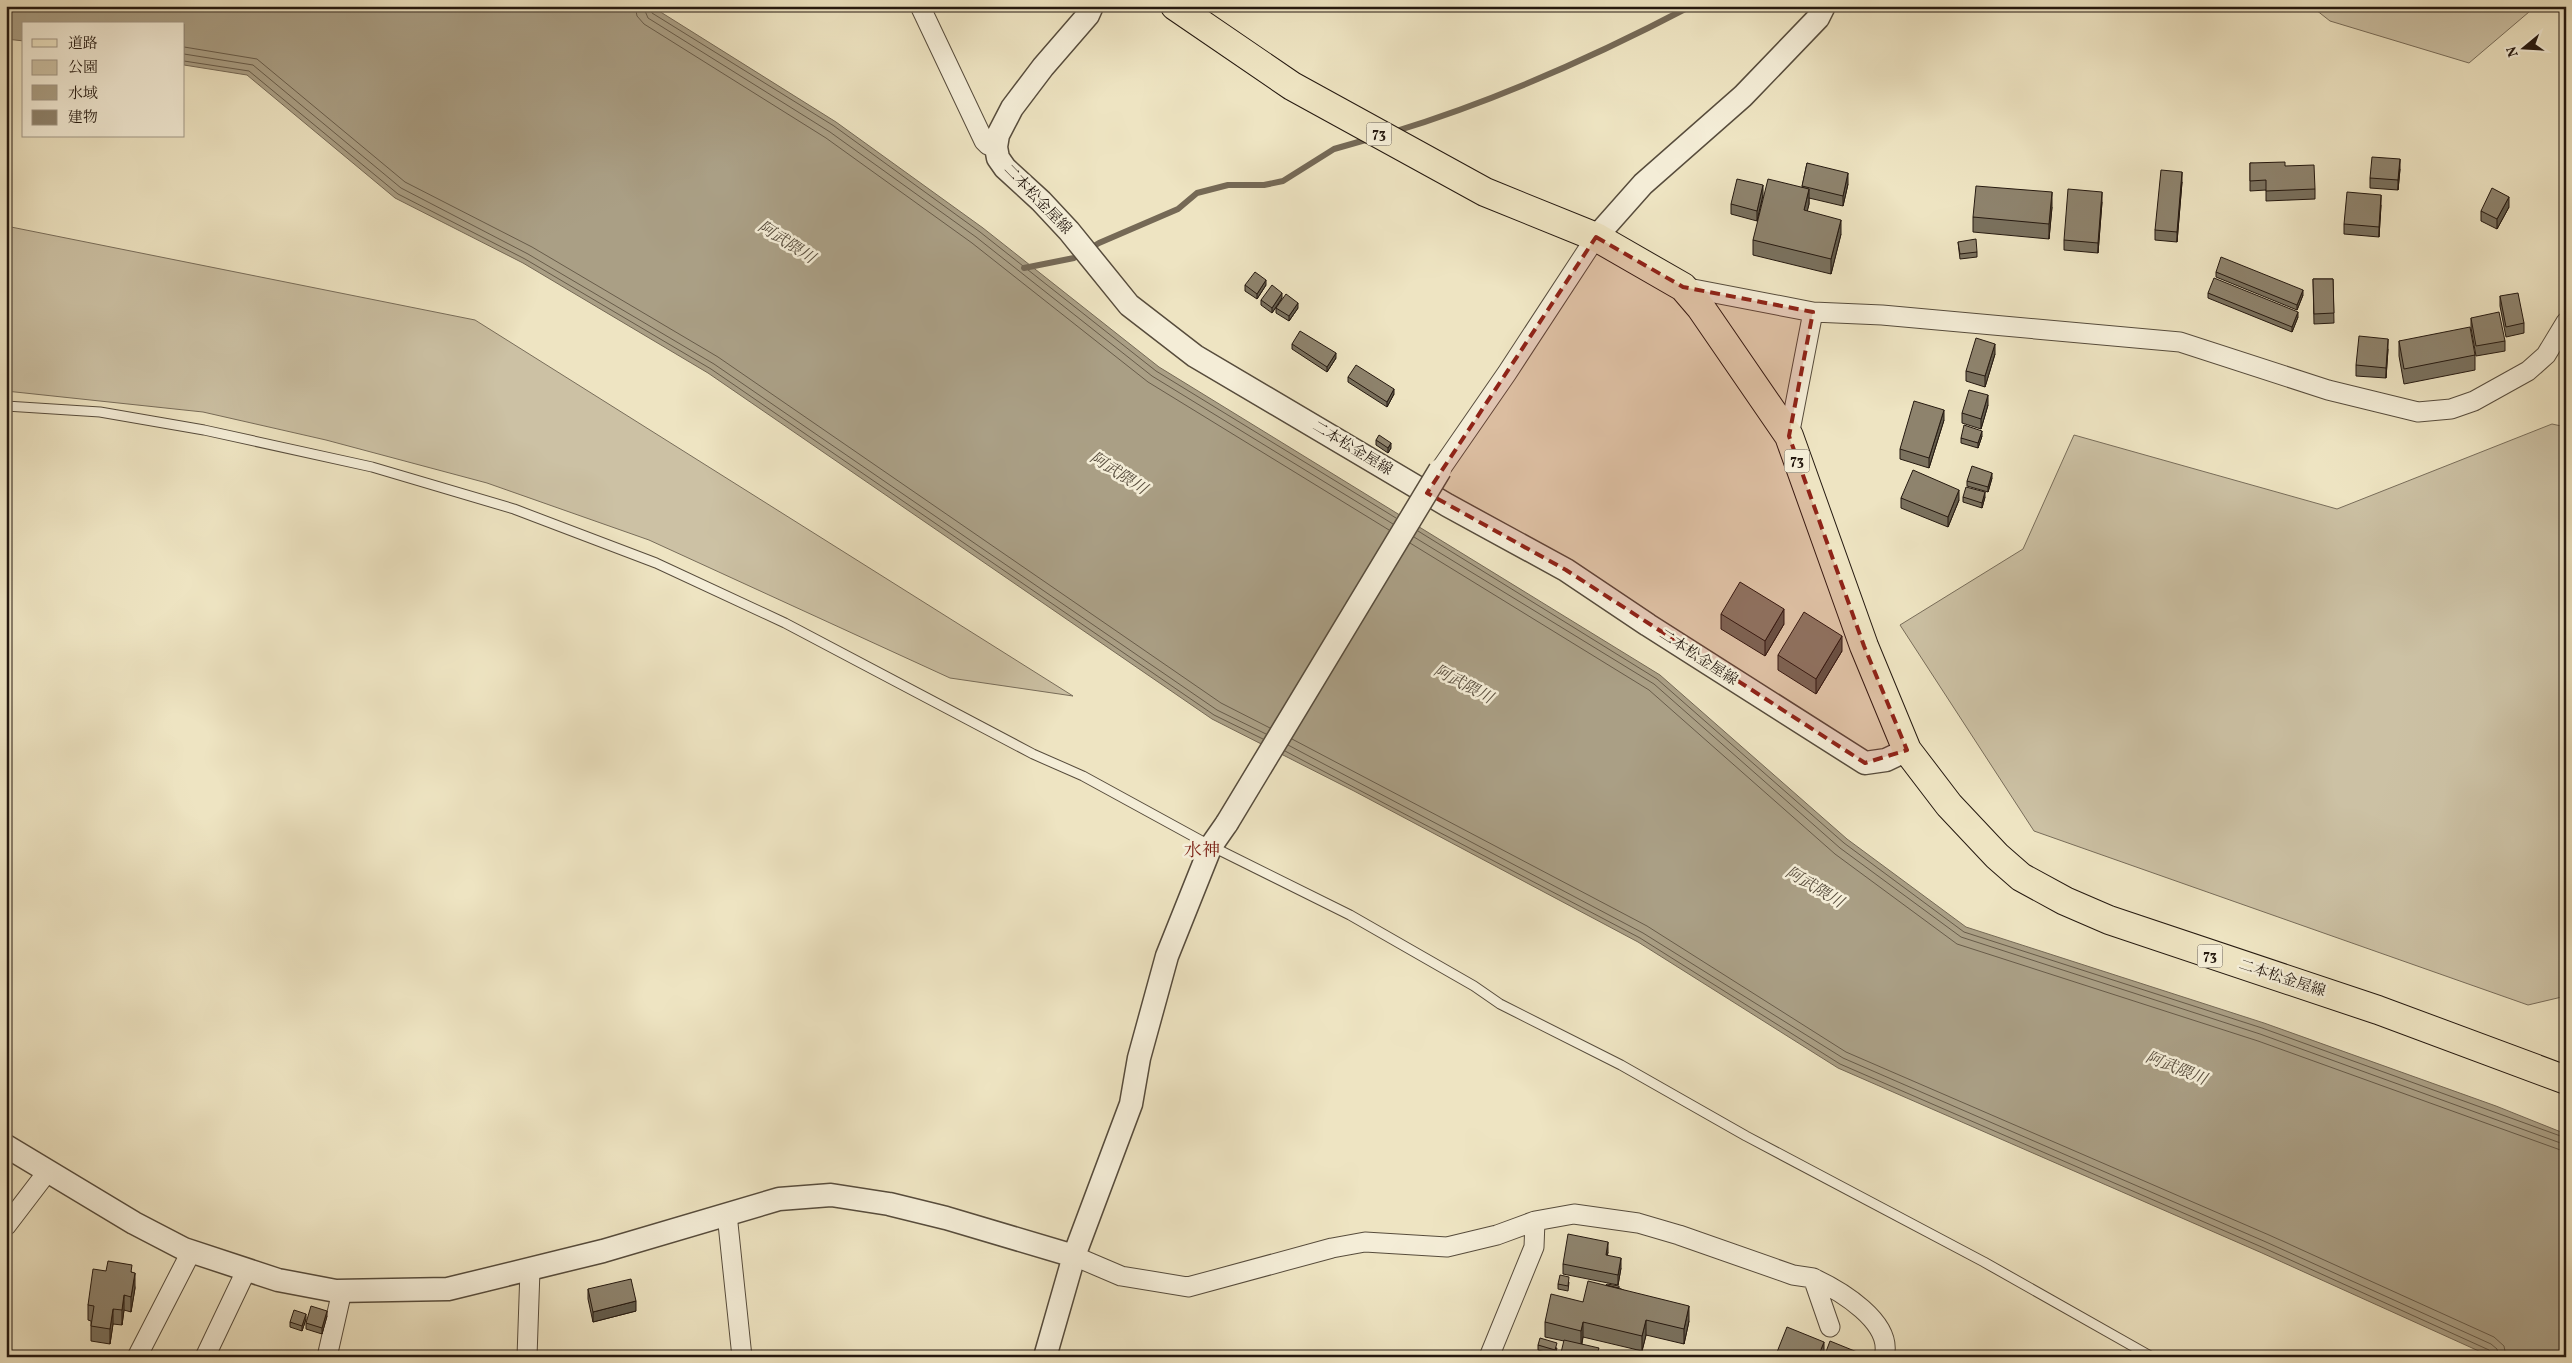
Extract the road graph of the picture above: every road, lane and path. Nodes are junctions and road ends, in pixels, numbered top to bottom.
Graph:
1 (920, 6) edge
2 (1092, 6) edge
3 (1175, 6) edge
4 (1824, 6) edge
5 (996, 147) junction
6 (1596, 236) junction
7 (1683, 287) junction
8 (1813, 312) junction
9 (2566, 322) edge
10 (6, 406) edge
11 (1789, 436) junction
12 (1440, 470) joint
13 (1907, 750) junction
14 (1211, 846) junction
15 (2566, 1080) edge
16 (6, 1146) edge
17 (48, 1171) junction
18 (728, 1214) junction
19 (1535, 1222) junction
20 (6, 1226) edge
21 (191, 1252) junction
22 (1074, 1256) junction
23 (530, 1270) junction
24 (246, 1271) junction
25 (1813, 1278) junction
26 (342, 1291) junction
27 (1830, 1327) dead end
28 (138, 1357) edge
29 (205, 1357) edge
30 (327, 1357) edge
31 (527, 1357) edge
32 (742, 1357) edge
33 (1045, 1357) edge
34 (1490, 1357) edge
35 (1884, 1357) edge
36 (2152, 1357) edge

1 - 5 street
2 - 5 street, 二本松金屋線
3 - 6 main road, 二本松金屋線 / 73
4 - 6 street
5 - 13 street, 二本松金屋線
6 - 7 main road, 二本松金屋線 / 73
6 - 12 street
7 - 8 street
7 - 11 main road, 二本松金屋線 / 73
8 - 9 street
8 - 11 street
10 - 14 lane
11 - 13 main road, 二本松金屋線 / 73
12 - 14 street, bridge
13 - 15 main road, 二本松金屋線 / 73
14 - 22 street
14 - 36 lane
16 - 17 street
17 - 20 street
17 - 21 street
18 - 22 street
18 - 23 street
18 - 32 street
19 - 22 street
19 - 25 street
19 - 34 street
21 - 24 street
21 - 28 street
22 - 33 street
23 - 26 street
23 - 31 street
24 - 26 street
24 - 29 street
25 - 27 street
25 - 35 street
26 - 30 street

